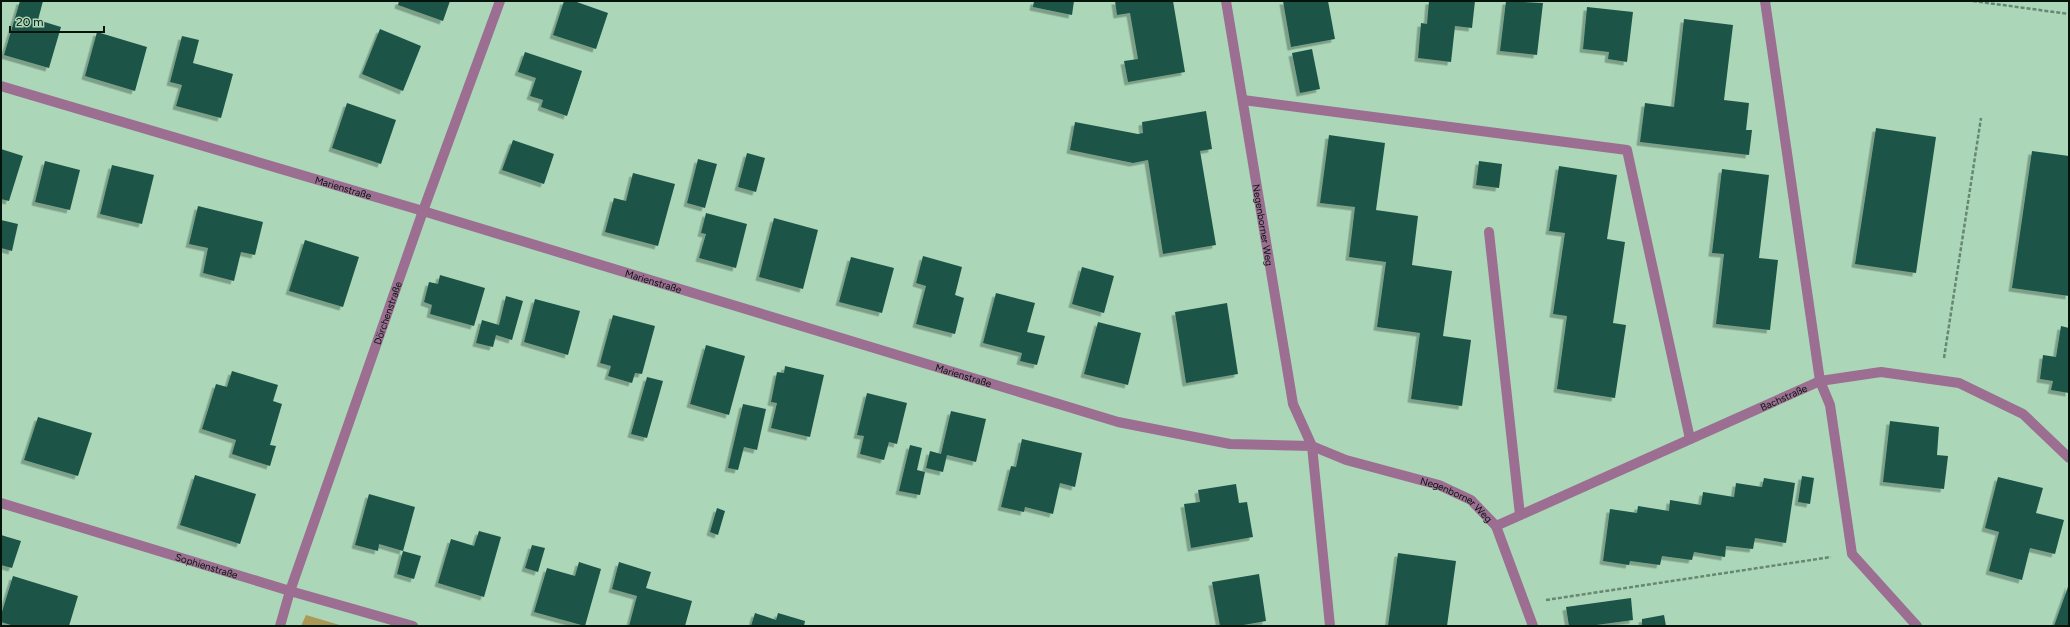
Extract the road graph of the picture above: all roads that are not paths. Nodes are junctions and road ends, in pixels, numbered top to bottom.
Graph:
1 (500, 1) edge
2 (1226, 1) edge
3 (1765, 1) edge
4 (1, 86) edge
5 (1242, 100) junction
6 (423, 211) junction
7 (1489, 232) dead end
8 (1820, 381) junction
9 (1690, 439) junction
10 (1312, 446) junction
11 (2069, 458) edge
12 (1, 503) edge
13 (1520, 515) junction
14 (1496, 526) junction
15 (290, 591) junction
16 (280, 626) edge
17 (413, 626) edge
18 (1330, 626) edge
19 (1533, 626) edge
20 (1918, 626) edge

1 - 6 street, Dörchenstraße
2 - 5 street, Negenborner Weg
3 - 8 street
4 - 6 street, Marienstraße
5 - 9 street
5 - 10 street, Negenborner Weg
6 - 10 street, Marienstraße
6 - 15 street, Dörchenstraße
7 - 13 street
8 - 9 street, Bachstraße
8 - 11 street, Bachstraße
8 - 20 street
9 - 13 street, Bachstraße
10 - 14 street, Negenborner Weg
10 - 18 street, Negenborner Weg
12 - 15 street, Sophienstraße
13 - 14 street, Bachstraße
14 - 19 street, Negenborner Weg
15 - 16 street, Dörchenstraße
15 - 17 street, Sophienstraße

